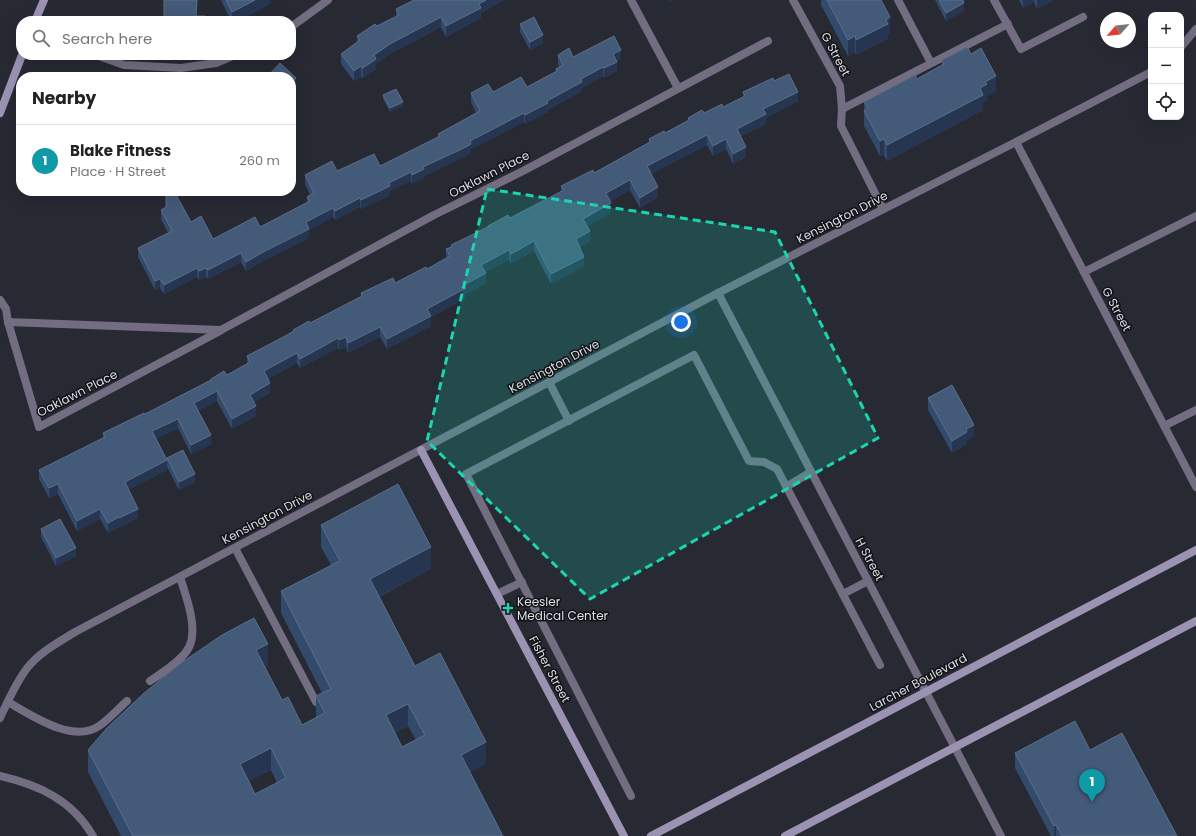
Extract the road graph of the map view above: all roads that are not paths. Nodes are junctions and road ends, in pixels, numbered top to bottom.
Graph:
1 (44, 0) edge
2 (328, 0) edge
3 (631, 0) edge
4 (793, 0) edge
5 (898, 0) edge
6 (994, 0) edge
7 (37, 16) edge
8 (1082, 17) dead end
9 (296, 23) edge
10 (1008, 24) junction
11 (1196, 30) edge
12 (768, 41) dead end
13 (1184, 44) edge
14 (20, 60) edge
15 (110, 60) edge
16 (223, 60) edge
17 (932, 63) junction
18 (1148, 74) edge
19 (678, 88) junction
20 (842, 109) junction
21 (0, 113) edge
22 (1016, 142) junction
23 (883, 209) junction
24 (1196, 216) edge
25 (1084, 272) junction
26 (718, 293) junction
27 (0, 300) edge
28 (8, 322) junction
29 (221, 330) junction
30 (549, 382) junction
31 (1196, 410) edge
32 (569, 421) junction
33 (1164, 426) junction
34 (421, 450) junction
35 (811, 472) junction
36 (786, 487) junction
37 (1196, 487) edge
38 (234, 548) junction
39 (1196, 550) edge
40 (180, 576) junction
41 (868, 580) junction
42 (522, 582) junction
43 (497, 594) junction
44 (843, 594) junction
45 (1196, 621) edge
46 (880, 665) dead end
47 (150, 681) dead end
48 (926, 691) junction
49 (127, 701) dead end
50 (8, 702) junction
51 (316, 702) dead end
52 (0, 718) edge
53 (954, 747) junction
54 (0, 776) edge
55 (631, 796) dead end
56 (93, 836) edge
57 (624, 836) edge
58 (651, 836) edge
59 (785, 836) edge
60 (1001, 836) edge

1 - 7 main road
2 - 9 street
3 - 19 street
4 - 20 street, G Street
5 - 17 street
6 - 10 street
8 - 10 street
10 - 17 street
11 - 13 street
12 - 19 street, Oaklawn Place
14 - 21 main road
15 - 16 street
17 - 20 street
18 - 22 street, Kensington Drive
19 - 29 street, Oaklawn Place
20 - 23 street, G Street
22 - 23 street, Kensington Drive
22 - 25 street, G Street
23 - 26 street, Kensington Drive
24 - 25 street
25 - 33 street, G Street
26 - 30 street, Kensington Drive
26 - 35 street, H Street
27 - 28 street, Oaklawn Place
28 - 29 street
28 - 29 street, Oaklawn Place
30 - 32 street
30 - 34 street, Kensington Drive
31 - 33 street
32 - 36 street
32 - 42 street
33 - 37 street, G Street
34 - 38 street, Kensington Drive
34 - 43 main road, Fisher Street
35 - 36 street
35 - 41 street, H Street
36 - 44 street
38 - 40 street, Kensington Drive
38 - 51 street
39 - 48 main road, Larcher Boulevard
40 - 47 street
40 - 50 street, Kensington Drive
41 - 44 street
41 - 48 street, H Street
42 - 43 street
42 - 55 street
43 - 57 main road, Fisher Street
44 - 46 street
45 - 53 main road
48 - 53 street, H Street
48 - 58 main road, Larcher Boulevard
49 - 50 street
50 - 52 street, Kensington Drive
53 - 59 main road
53 - 60 street, H Street
54 - 56 street

